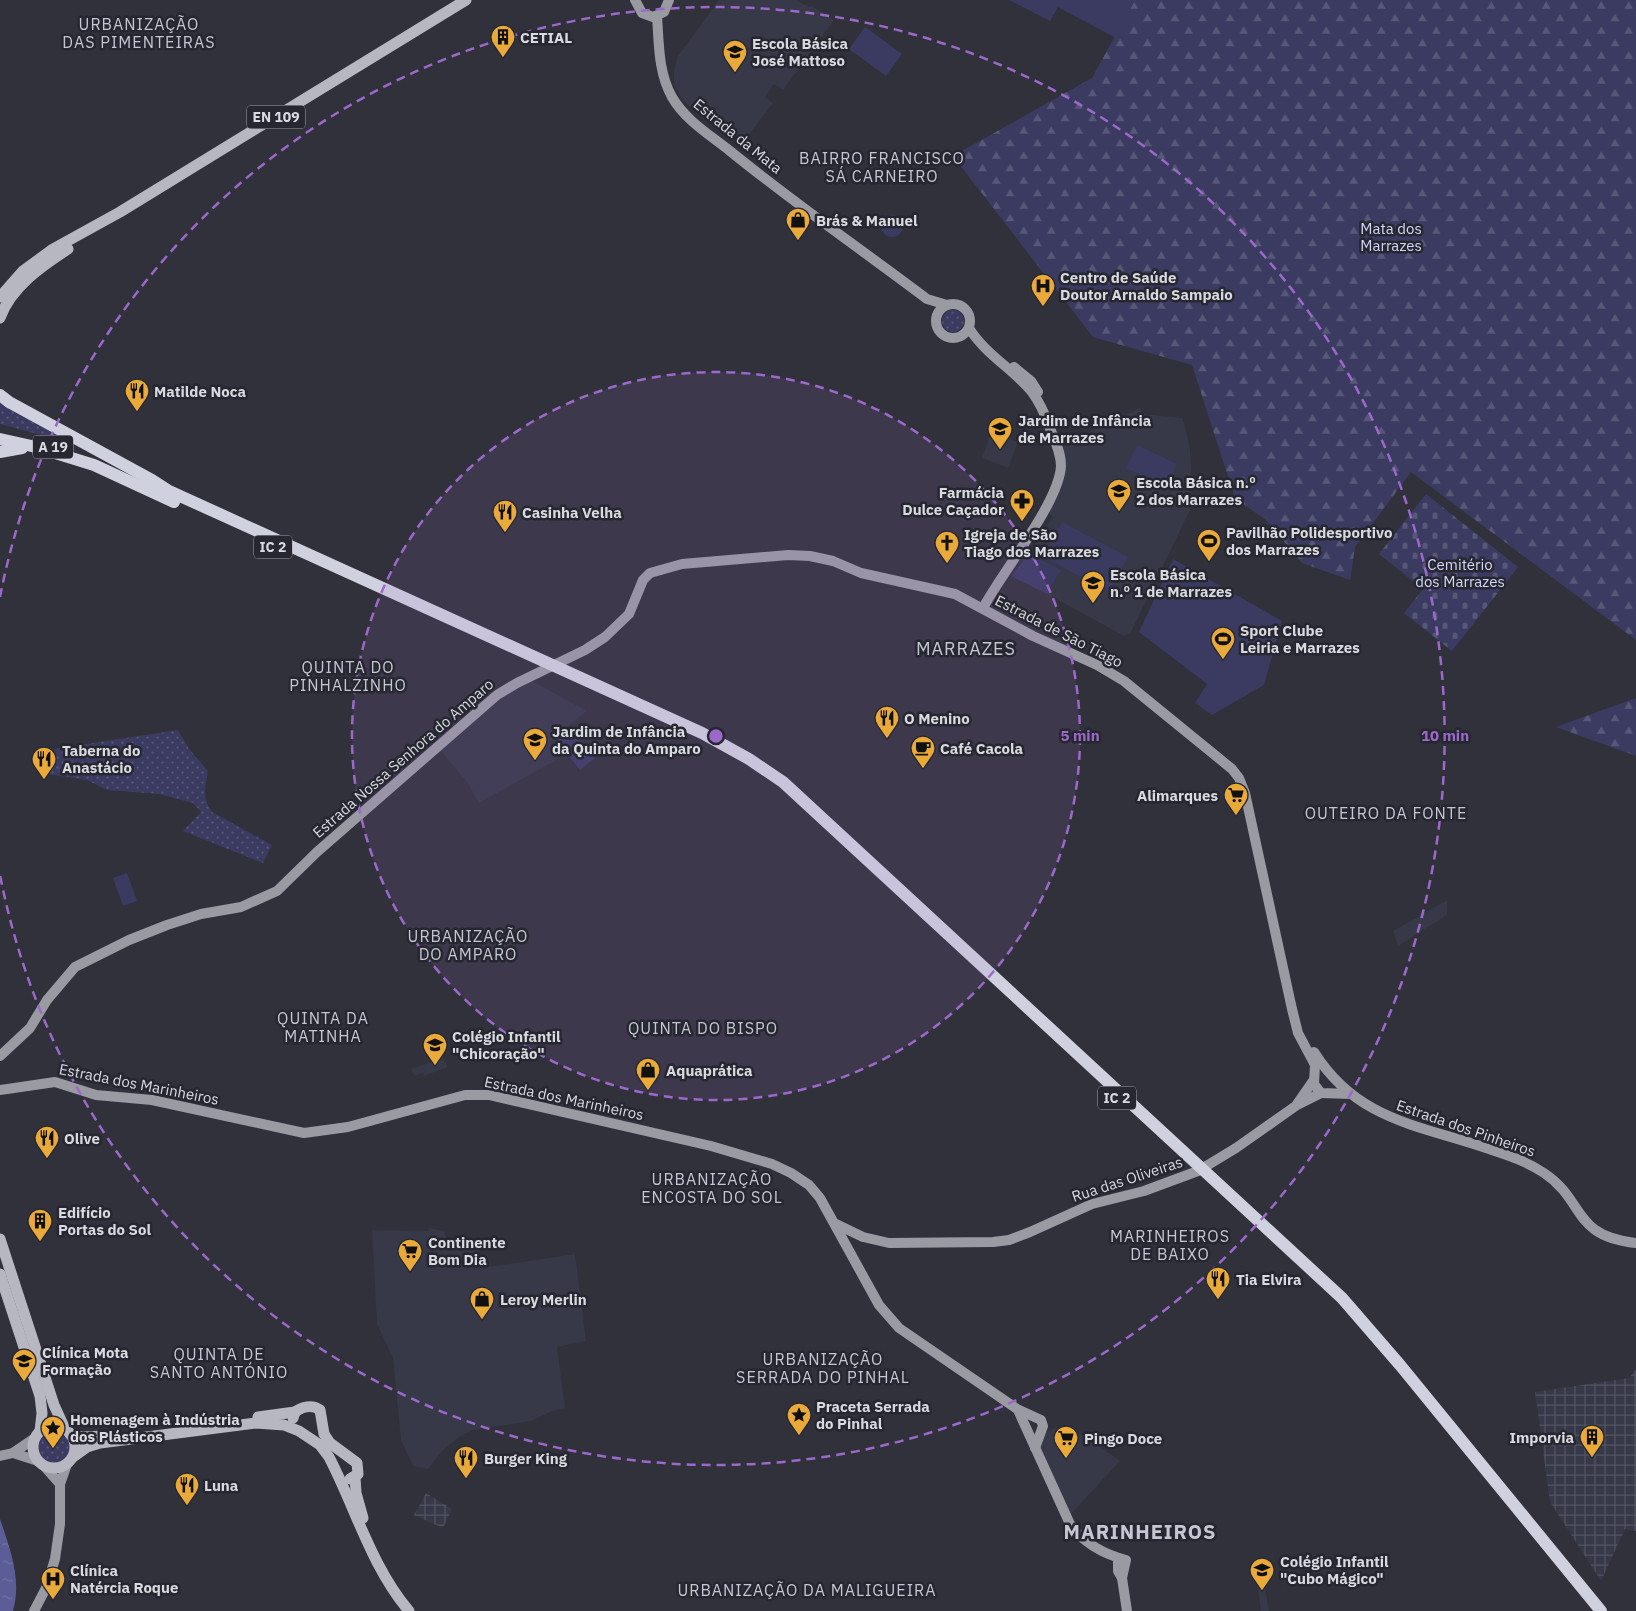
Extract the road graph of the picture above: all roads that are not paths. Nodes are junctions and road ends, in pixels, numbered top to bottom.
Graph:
1 (466, 0) edge
2 (636, 0) edge
3 (669, 0) edge
4 (657, 16) junction
5 (120, 212) junction
6 (0, 297) edge
7 (927, 299) junction
8 (947, 305) junction
9 (0, 318) edge
10 (936, 318) junction
11 (969, 328) junction
12 (957, 338) junction
13 (978, 343) junction
14 (0, 395) edge
15 (0, 434) edge
16 (0, 439) edge
17 (0, 452) edge
18 (141, 487) junction
19 (169, 492) junction
20 (644, 577) joint
21 (983, 608) junction
22 (529, 659) junction
23 (1299, 1028) junction
24 (0, 1056) edge
25 (1332, 1075) junction
26 (1314, 1078) junction
27 (0, 1090) edge
28 (1325, 1093) junction
29 (1351, 1094) junction
30 (1297, 1105) junction
31 (836, 1224) junction
32 (863, 1237) junction
33 (0, 1239) edge
34 (1636, 1243) edge
35 (846, 1244) junction
36 (0, 1274) edge
37 (1017, 1409) junction
38 (295, 1412) junction
39 (1035, 1417) junction
40 (1032, 1430) junction
41 (299, 1431) junction
42 (67, 1432) junction
43 (37, 1434) junction
44 (14, 1453) junction
45 (0, 1456) edge
46 (70, 1460) junction
47 (41, 1464) junction
48 (339, 1477) junction
49 (355, 1477) junction
50 (60, 1484) junction
51 (34, 1611) edge
52 (409, 1611) edge
53 (419, 1611) edge
54 (1127, 1611) edge
55 (1593, 1611) edge
56 (1601, 1611) edge

1 - 5 main road, EN 109
2 - 4 main road
3 - 4 main road
4 - 7 main road, Estrada da Mata
5 - 6 main road, EN 109
5 - 9 main road, EN 109
7 - 8 main road, Estrada da Mata
7 - 10 main road, Estrada da Mata
8 - 10 main road
8 - 11 main road
10 - 12 main road
11 - 12 main road
11 - 13 main road
12 - 13 main road
13 - 21 main road
14 - 19 highway
15 - 19 highway, A 19
16 - 18 highway, IC 2
17 - 18 highway
18 - 22 highway, IC 2
19 - 22 highway, IC 2
20 - 21 main road, Estrada de São Tiago
20 - 24 main road, Estrada Nossa Senhora do Amparo
21 - 23 main road, Estrada de São Tiago
22 - 55 highway, IC 2
22 - 56 highway, IC 2
23 - 25 main road, Estrada de São Tiago
23 - 26 main road, Estrada de São Tiago
25 - 26 main road
25 - 28 main road
25 - 29 main road, Estrada dos Pinheiros
26 - 28 main road
26 - 30 main road
27 - 31 main road, Estrada dos Marinheiros
28 - 29 main road, Estrada dos Pinheiros
28 - 30 main road
29 - 34 main road, Estrada dos Pinheiros
30 - 32 main road, Rua das Oliveiras
31 - 32 main road, Rua das Oliveiras
31 - 35 main road, Estrada dos Marinheiros
32 - 35 main road
33 - 42 main road
35 - 37 main road, Estrada dos Marinheiros
36 - 43 main road
37 - 39 main road, Estrada dos Marinheiros
37 - 40 main road
38 - 41 main road
38 - 42 main road
38 - 49 main road
39 - 40 main road
39 - 40 main road
40 - 54 main road
41 - 46 main road
41 - 48 main road
42 - 43 main road
42 - 46 main road
43 - 44 main road
43 - 47 main road
44 - 45 main road
44 - 47 main road
46 - 47 main road
46 - 50 main road
47 - 50 main road
48 - 49 main road
48 - 52 main road
49 - 53 main road
50 - 51 main road

